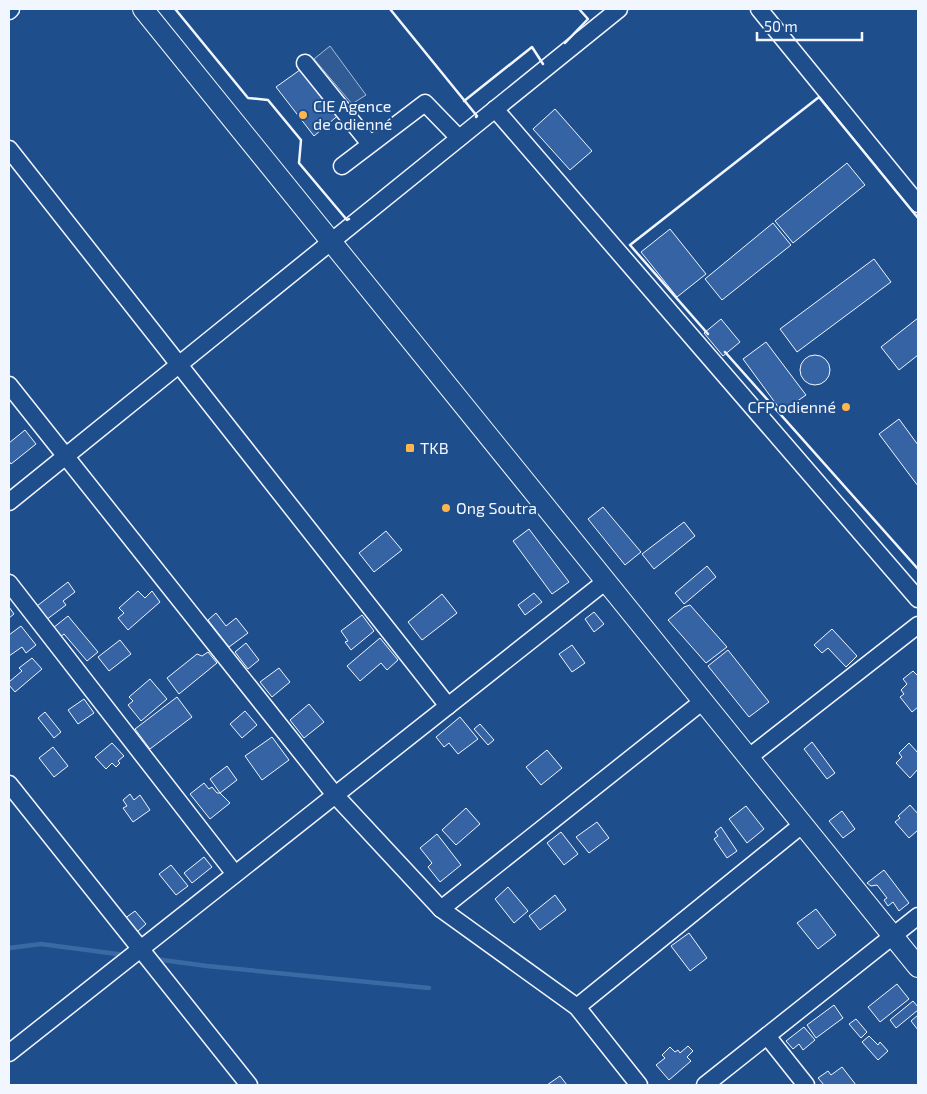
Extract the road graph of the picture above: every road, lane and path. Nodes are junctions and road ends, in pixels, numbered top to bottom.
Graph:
1 (143, 9) edge
2 (619, 9) edge
3 (760, 9) edge
4 (305, 63) dead end
5 (495, 110) junction
6 (459, 138) junction
7 (370, 144) junction
8 (9, 149) edge
9 (342, 166) dead end
10 (916, 197) edge
11 (331, 241) junction
12 (179, 364) junction
13 (9, 385) edge
14 (65, 456) junction
15 (9, 502) edge
16 (606, 581) junction
17 (9, 583) edge
18 (918, 599) edge
19 (918, 625) edge
20 (703, 701) junction
21 (448, 706) junction
22 (749, 757) junction
23 (9, 784) edge
24 (335, 795) junction
25 (803, 824) junction
26 (235, 874) junction
27 (441, 909) junction
28 (918, 916) edge
29 (893, 936) junction
30 (140, 949) junction
31 (918, 967) edge
32 (578, 1007) junction
33 (767, 1036) junction
34 (9, 1053) edge
35 (249, 1085) edge
36 (638, 1085) edge
37 (705, 1085) edge
38 (806, 1085) edge

1 - 11 main road
2 - 5 street
3 - 10 street
4 - 7 street
5 - 6 street
5 - 18 street
6 - 7 street
6 - 11 street
7 - 9 street
8 - 12 street
11 - 12 street
11 - 16 main road
12 - 14 street
12 - 21 street
13 - 14 street
14 - 15 street
14 - 24 street
16 - 20 main road
16 - 21 street
17 - 26 street
19 - 22 street
20 - 22 main road
20 - 27 street
21 - 24 street
22 - 25 main road
23 - 30 street
24 - 26 street
24 - 27 street
25 - 29 main road
25 - 32 street
26 - 30 street
27 - 32 street
28 - 29 street
29 - 31 main road
29 - 33 street
30 - 34 street
30 - 35 street
32 - 36 street
33 - 37 street
33 - 38 street

